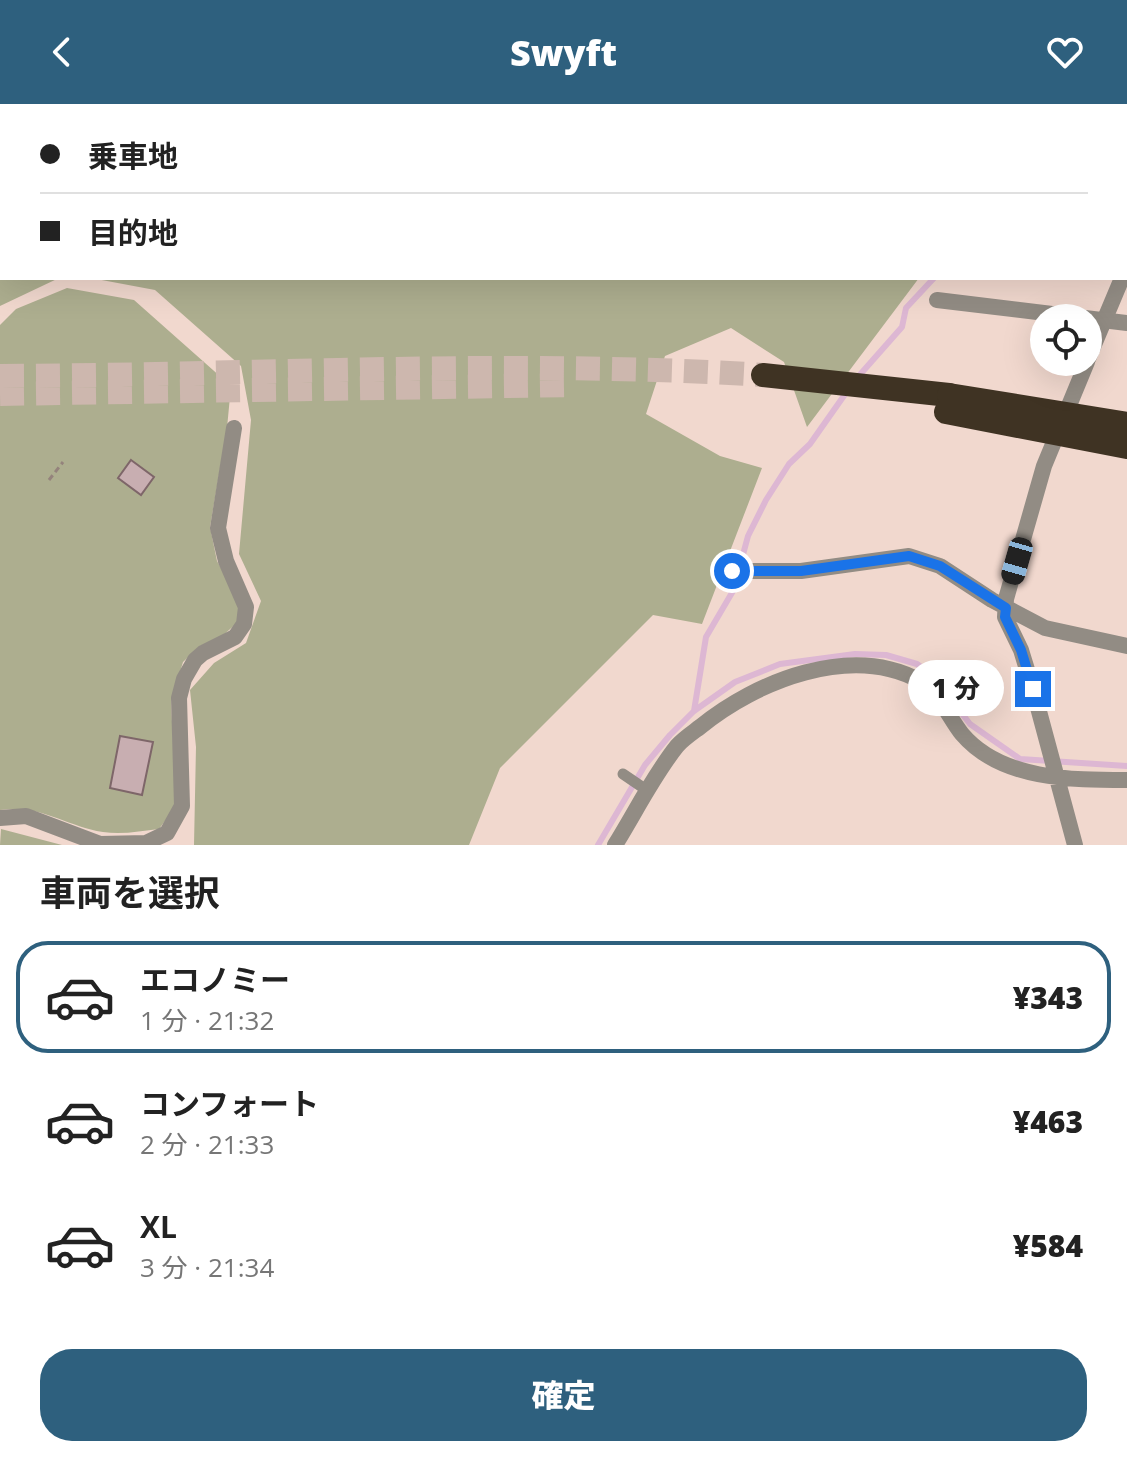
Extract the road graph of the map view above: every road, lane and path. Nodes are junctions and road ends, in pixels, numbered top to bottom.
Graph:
1 (1121, 280) edge
2 (937, 300) dead end
3 (1106, 319) junction
4 (1127, 323) edge
5 (1102, 328) edge
6 (1081, 376) edge
7 (763, 382) tunnel mouth
8 (948, 403) junction
9 (1127, 424) edge
10 (234, 428) dead end
11 (1127, 447) edge
12 (63, 462) dead end
13 (49, 480) dead end
14 (732, 571) dead end
15 (1006, 608) junction
16 (1127, 646) edge
17 (623, 774) dead end
18 (1057, 777) junction
19 (1127, 780) edge
20 (648, 791) junction
21 (0, 818) edge
22 (615, 845) edge
23 (1075, 845) edge

1 - 3 street
2 - 3 street
3 - 4 street
3 - 5 street
6 - 15 street
7 - 8 highway
8 - 9 highway, bridge
8 - 11 highway, bridge
10 - 21 street
12 - 13 path
14 - 15 street
15 - 16 street
15 - 18 street
17 - 20 lane
18 - 19 street
18 - 20 street
18 - 23 street
20 - 22 street

